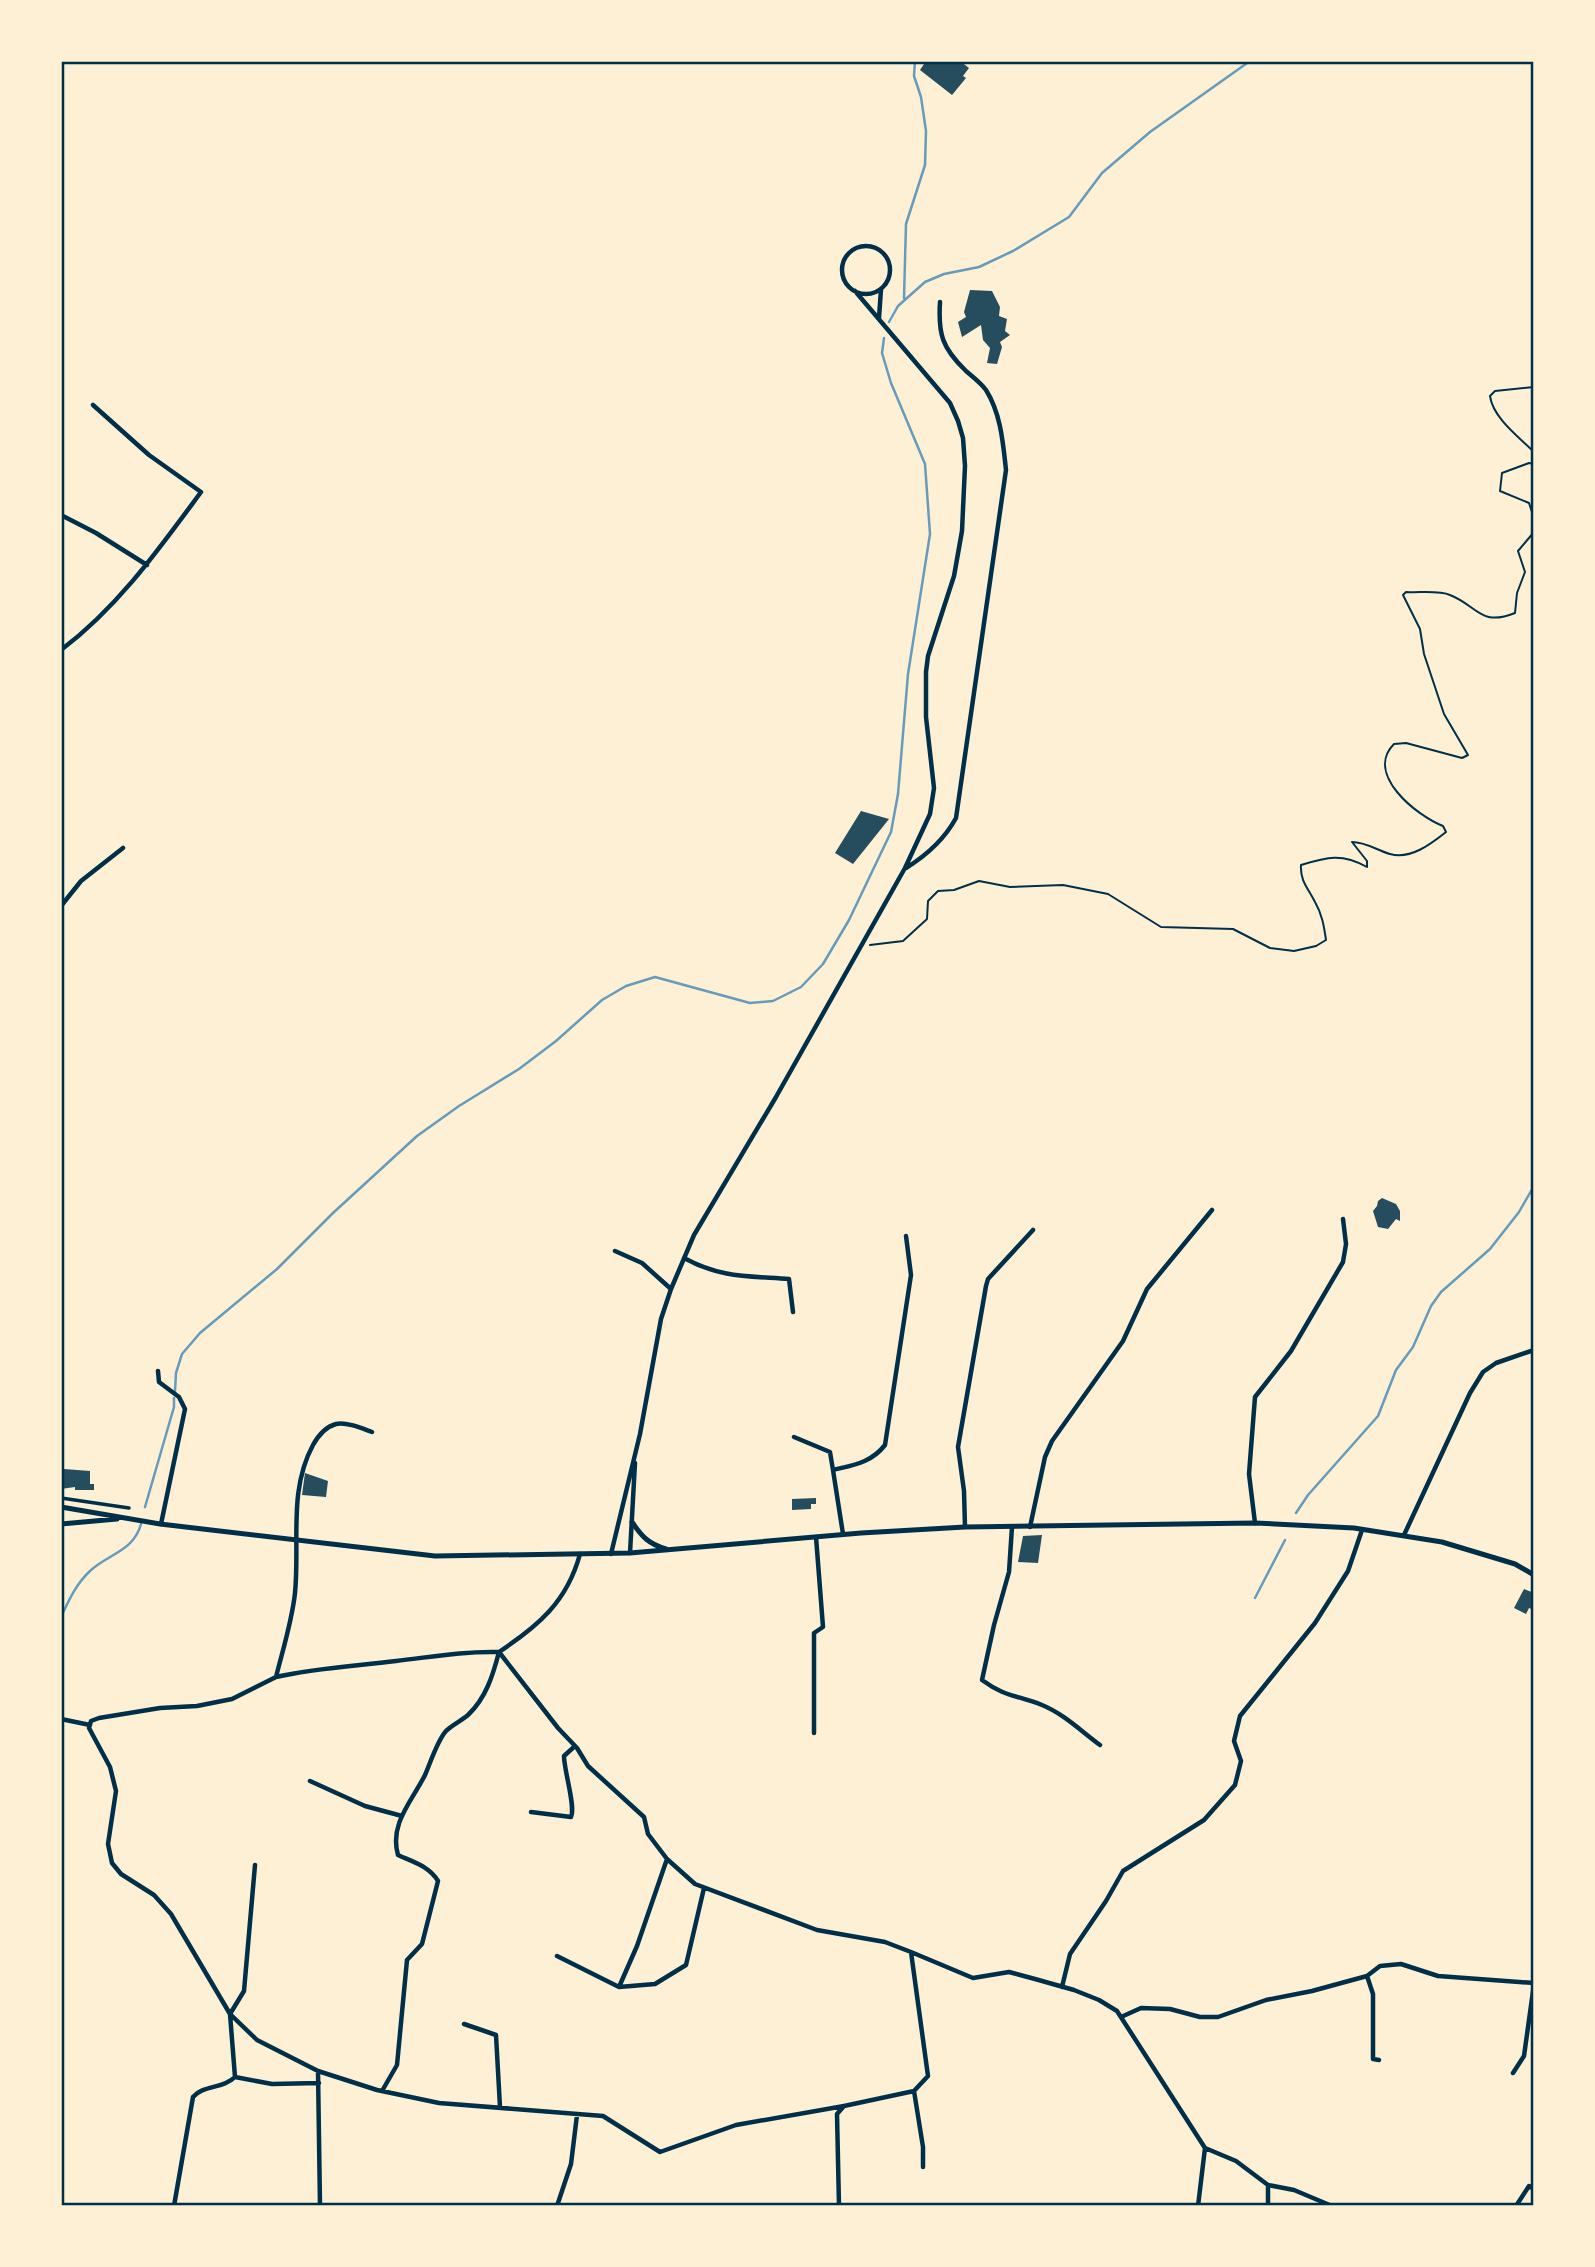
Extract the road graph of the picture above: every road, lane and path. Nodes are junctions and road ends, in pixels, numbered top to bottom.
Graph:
1 (881, 288) junction
2 (855, 292) junction
3 (940, 302) dead end
4 (878, 319) junction
5 (1534, 387) edge
6 (93, 405) dead end
7 (1534, 452) edge
8 (1534, 464) edge
9 (61, 515) edge
10 (1534, 518) edge
11 (1534, 532) edge
12 (147, 565) junction
13 (61, 650) edge
14 (123, 848) dead end
15 (905, 868) junction
16 (61, 906) edge
17 (861, 946) junction
18 (1212, 1210) dead end
19 (1343, 1219) dead end
20 (1033, 1230) dead end
21 (906, 1236) dead end
22 (615, 1251) dead end
23 (684, 1258) junction
24 (671, 1289) junction
25 (793, 1312) dead end
26 (1534, 1344) edge
27 (1532, 1350) edge
28 (158, 1371) dead end
29 (372, 1432) dead end
30 (794, 1437) dead end
31 (636, 1453) junction
32 (833, 1471) junction
33 (61, 1498) edge
34 (61, 1507) edge
35 (129, 1508) dead end
36 (126, 1518) junction
37 (632, 1522) junction
38 (1255, 1523) junction
39 (61, 1524) edge
40 (160, 1524) junction
41 (965, 1527) junction
42 (1012, 1527) junction
43 (1030, 1527) junction
44 (1362, 1530) junction
45 (843, 1534) junction
46 (1404, 1535) junction
47 (816, 1537) junction
48 (296, 1541) junction
49 (669, 1550) junction
50 (630, 1553) junction
51 (580, 1554) junction
52 (611, 1554) junction
53 (1534, 1575) edge
54 (499, 1652) junction
55 (276, 1677) junction
56 (61, 1719) edge
57 (90, 1725) junction
58 (814, 1733) dead end
59 (1100, 1745) dead end
60 (575, 1746) junction
61 (310, 1781) dead end
62 (531, 1812) dead end
63 (402, 1816) junction
64 (667, 1859) junction
65 (255, 1865) dead end
66 (704, 1888) junction
67 (911, 1952) junction
68 (557, 1956) dead end
69 (1367, 1976) junction
70 (1534, 1984) edge
71 (619, 1987) junction
72 (1062, 1987) junction
73 (230, 2014) junction
74 (1121, 2017) junction
75 (464, 2024) dead end
76 (1380, 2060) dead end
77 (318, 2071) junction
78 (1513, 2073) dead end
79 (234, 2077) junction
80 (318, 2083) junction
81 (382, 2091) junction
82 (914, 2091) junction
83 (844, 2106) junction
84 (500, 2107) junction
85 (577, 2115) junction
86 (1205, 2148) junction
87 (923, 2167) dead end
88 (1268, 2185) junction
89 (1534, 2189) edge
90 (174, 2206) edge
91 (320, 2206) edge
92 (556, 2206) edge
93 (839, 2206) edge
94 (1198, 2206) edge
95 (1268, 2206) edge
96 (1332, 2206) edge
97 (1516, 2206) edge

1 - 2 street
1 - 2 street
1 - 4 street
2 - 4 street
3 - 15 street
4 - 15 street
5 - 7 path
6 - 12 street
8 - 10 path
9 - 12 street
11 - 17 path
12 - 13 street
14 - 16 street
15 - 17 street
17 - 23 street
18 - 43 street
19 - 38 street
20 - 41 street
21 - 32 street
22 - 24 street
23 - 24 street
23 - 25 street
24 - 31 street
26 - 27 street
27 - 46 street
28 - 40 street
29 - 48 street
30 - 32 street
31 - 37 street
31 - 52 street
32 - 45 street
33 - 35 street
34 - 36 street
36 - 39 street
36 - 40 street
37 - 49 street
37 - 50 street
38 - 43 street
38 - 44 street
40 - 48 street
41 - 42 street
41 - 45 street
42 - 43 street
42 - 59 street
44 - 46 street
44 - 72 street
45 - 47 street
46 - 53 street
47 - 49 street
47 - 58 street
48 - 51 street
48 - 55 street
49 - 50 street
50 - 52 street
51 - 52 street
51 - 54 street
54 - 55 street
54 - 60 street
54 - 63 street
55 - 57 street
56 - 57 street
57 - 73 street
60 - 62 street
60 - 64 street
61 - 63 street
63 - 81 street
64 - 66 street
64 - 71 street
65 - 73 street
66 - 67 street
66 - 71 street
67 - 72 street
67 - 82 street
68 - 71 street
69 - 70 street
69 - 74 street
69 - 76 street
70 - 78 street
72 - 74 street
73 - 77 street
73 - 79 street
74 - 86 street
75 - 84 street
77 - 80 street
77 - 81 street
79 - 80 street
79 - 90 street
80 - 91 street
81 - 84 street
82 - 83 street
82 - 87 street
83 - 85 street
83 - 93 street
84 - 85 street
85 - 92 street
86 - 88 street
86 - 94 street
88 - 95 street
88 - 96 street
89 - 97 street

